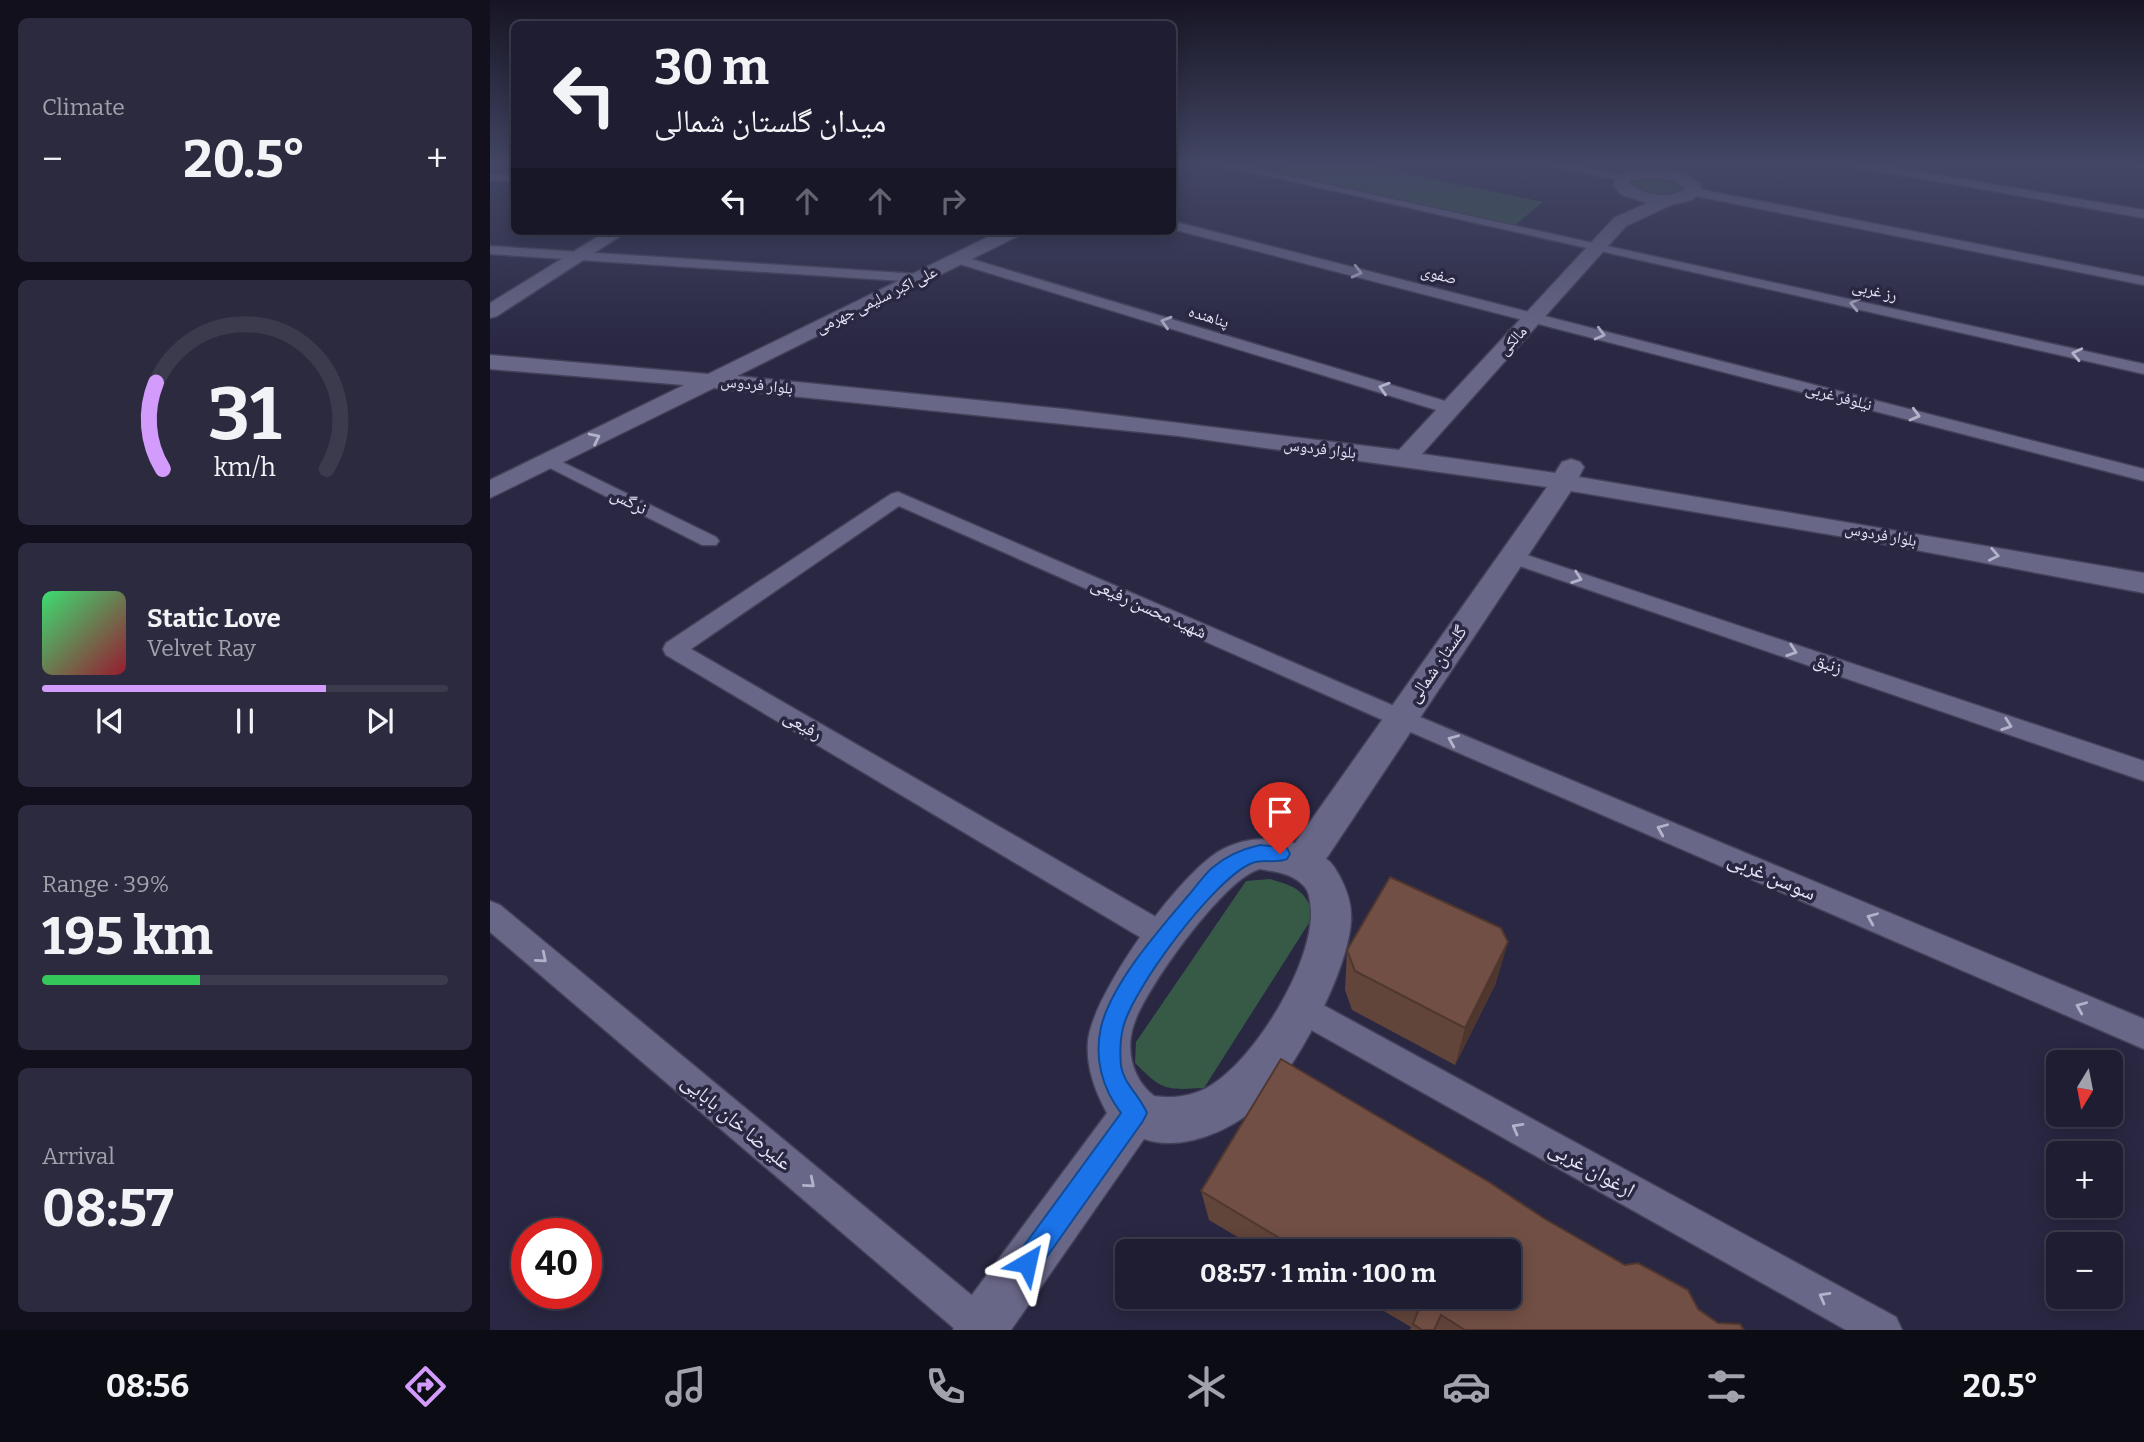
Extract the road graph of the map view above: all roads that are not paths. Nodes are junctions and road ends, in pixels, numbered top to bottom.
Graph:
1 (1176, 226) edge
2 (1506, 226) edge
3 (1616, 226) edge
4 (1878, 226) edge
5 (613, 235) edge
6 (1006, 235) edge
7 (1598, 246) junction
8 (490, 250) edge
9 (579, 256) junction
10 (958, 259) junction
11 (918, 278) junction
12 (2144, 281) edge
13 (490, 312) edge
14 (1534, 316) junction
15 (490, 349) edge
16 (490, 362) edge
17 (738, 368) junction
18 (2144, 369) edge
19 (712, 380) junction
20 (1449, 408) junction
21 (1411, 451) junction
22 (550, 461) junction
23 (1568, 474) junction
24 (2144, 475) edge
25 (490, 490) edge
26 (898, 498) joint
27 (709, 541) dead end
28 (1512, 556) junction
29 (2144, 564) edge
30 (2144, 583) edge
31 (1400, 718) junction
32 (2144, 771) edge
33 (1303, 862) junction
34 (490, 914) edge
35 (1165, 937) junction
36 (1301, 1008) junction
37 (2144, 1034) edge
38 (1135, 1113) junction
39 (982, 1329) edge
40 (1884, 1330) edge

1 -> 14 street, صفوی
2 - 7 street, رز غربی
3 - 7 main road, مالکی
4 - 12 street
5 - 9 main road
6 - 10 main road, علی اکبر سلیمی جهرمی
7 - 14 main road, مالکی
18 -> 7 street, رز غربی
8 - 9 street
9 - 11 street
9 - 13 main road
10 - 11 main road, علی اکبر سلیمی جهرمی
20 -> 10 street, پناهنده
11 - 17 main road, علی اکبر سلیمی جهرمی
14 - 20 main road, مالکی
14 -> 24 street, نیلوفر غربی
15 - 17 main road, بلوار فردوس
16 - 19 main road, بلوار فردوس
17 - 19 main road, علی اکبر سلیمی جهرمی
17 - 21 main road, بلوار فردوس
19 - 21 main road, بلوار فردوس
22 -> 19 main road
20 - 21 main road, مالکی
21 - 23 main road, بلوار فردوس
22 - 25 main road
22 - 27 street, نرگس
23 - 28 main road, گلستان شمالی
23 - 29 main road, بلوار فردوس
23 -> 30 main road, بلوار فردوس
26 - 31 street, شهید محسن رفیعی
26 - 35 street, رفیعی
28 - 31 main road, گلستان شمالی
28 -> 32 street, زنبق
31 - 33 main road, گلستان شمالی
37 -> 31 street, سوسن غربی
33 - 35 main road
33 - 36 main road
34 -> 39 street, علیرضا خان بابایی
35 - 38 main road
36 - 38 main road
40 -> 36 street, ارغوان غربی
38 - 39 main road

